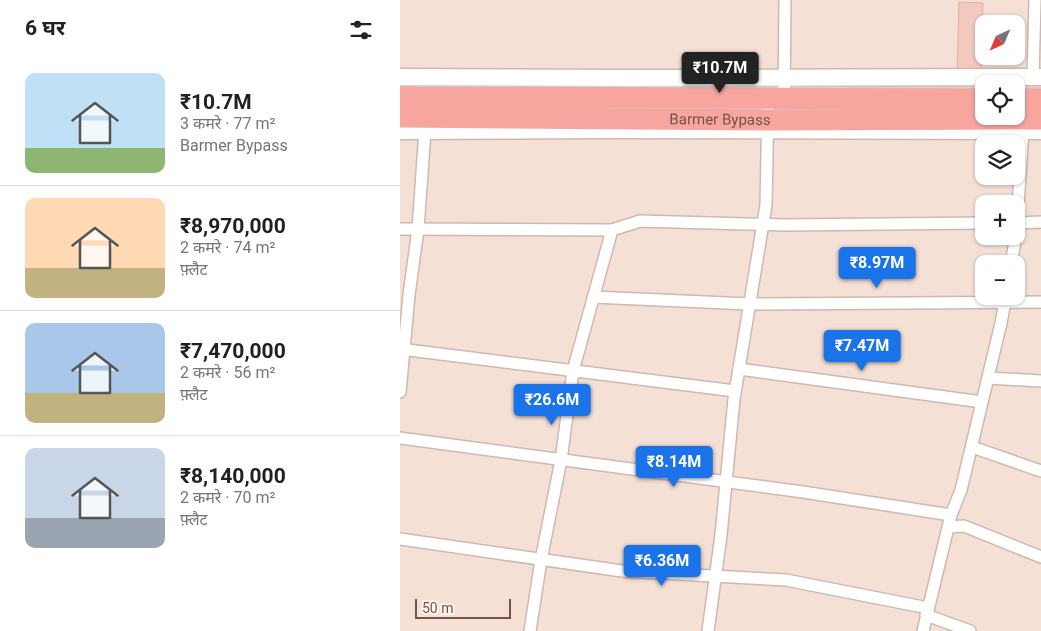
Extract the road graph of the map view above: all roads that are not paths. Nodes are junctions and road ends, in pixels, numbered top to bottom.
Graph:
1 (785, 0) edge
2 (1035, 0) edge
3 (400, 77) edge
4 (1037, 77) edge
5 (785, 78) junction
6 (400, 97) edge
7 (1025, 99) edge
8 (1041, 99) edge
9 (975, 100) edge
10 (774, 114) junction
11 (400, 117) edge
12 (1041, 119) edge
13 (400, 131) edge
14 (424, 131) junction
15 (1023, 131) junction
16 (1041, 131) edge
17 (1019, 195) edge
18 (1041, 222) edge
19 (975, 223) edge
20 (1025, 223) edge
21 (762, 224) junction
22 (400, 229) edge
23 (418, 229) junction
24 (612, 230) junction
25 (593, 297) junction
26 (975, 300) edge
27 (1025, 301) edge
28 (1041, 302) edge
29 (749, 304) junction
30 (1005, 305) edge
31 (402, 349) edge
32 (739, 368) junction
33 (573, 371) junction
34 (988, 378) junction
35 (1041, 381) edge
36 (735, 391) junction
37 (400, 392) edge
38 (982, 402) junction
39 (400, 438) edge
40 (972, 447) junction
41 (561, 460) junction
42 (1041, 470) edge
43 (726, 482) junction
44 (950, 521) junction
45 (400, 539) edge
46 (1041, 557) edge
47 (541, 560) junction
48 (716, 576) junction
49 (927, 611) junction
50 (530, 631) edge
51 (708, 631) edge
52 (923, 631) edge
53 (970, 631) edge

1 - 5 street
2 - 4 street
3 - 5 street
4 - 5 street
5 - 10 street
6 - 10 highway, Barmer Bypass
7 - 8 highway
9 - 10 highway, Barmer Bypass
10 - 11 highway, Barmer Bypass
10 - 12 highway, Barmer Bypass
10 - 14 street
10 - 15 street
10 - 21 street
13 - 14 street
14 - 23 street
15 - 16 street
15 - 17 street
18 - 20 street
19 - 21 street
21 - 24 street
21 - 29 street
22 - 23 street
23 - 24 street
23 - 31 street
24 - 25 street
25 - 29 street
25 - 33 street
26 - 29 street
27 - 28 street
29 - 32 street
30 - 34 street
31 - 33 street
31 - 37 street
32 - 36 street
32 - 38 street
33 - 36 street
33 - 41 street
34 - 35 street
34 - 38 street
36 - 43 street
38 - 40 street
39 - 41 street
40 - 42 street
40 - 44 street
41 - 43 street
41 - 47 street
43 - 44 street
43 - 48 street
44 - 46 street
44 - 49 street
45 - 47 street
47 - 48 street
47 - 50 street
48 - 49 street
48 - 51 street
49 - 52 street
49 - 53 street

